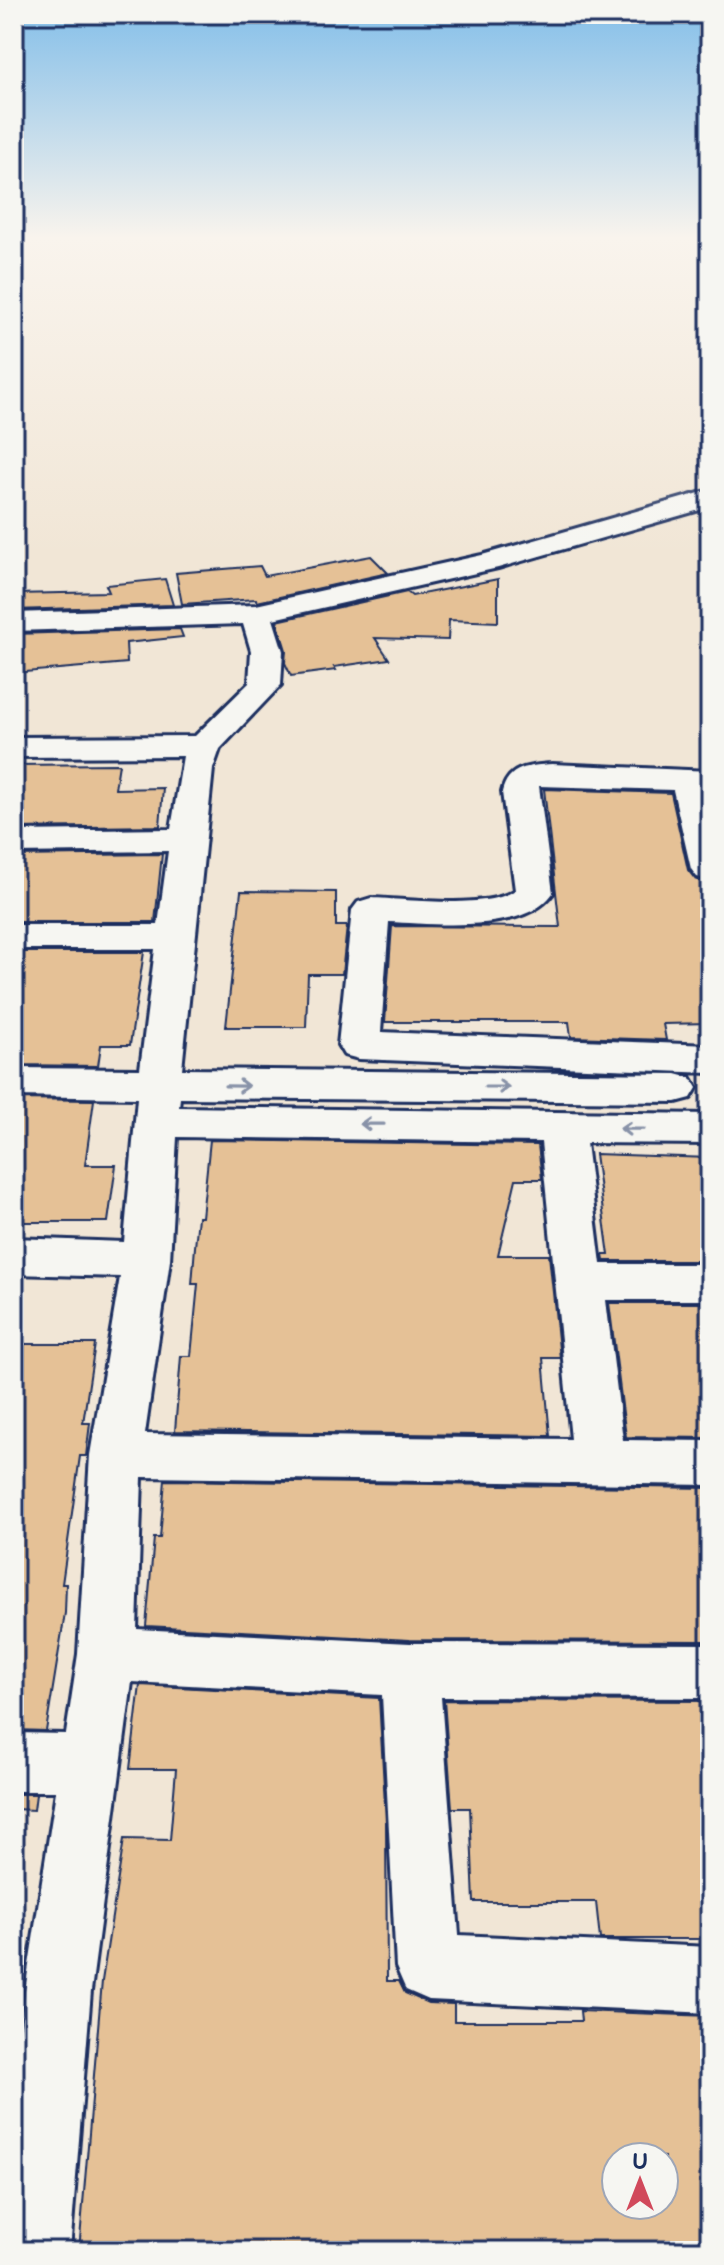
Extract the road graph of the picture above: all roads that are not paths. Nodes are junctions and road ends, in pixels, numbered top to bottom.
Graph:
1 (710, 498) edge
2 (256, 614) junction
3 (14, 622) edge
4 (204, 746) junction
5 (14, 747) edge
6 (699, 781) edge
7 (188, 840) junction
8 (14, 842) edge
9 (710, 869) edge
10 (14, 937) edge
11 (177, 937) junction
12 (691, 1073) edge
13 (14, 1082) edge
14 (158, 1103) junction
15 (562, 1128) junction
16 (710, 1129) edge
17 (14, 1256) edge
18 (146, 1260) junction
19 (579, 1282) junction
20 (710, 1282) edge
21 (116, 1455) junction
22 (710, 1463) edge
23 (600, 1464) junction
24 (107, 1654) junction
25 (410, 1670) junction
26 (710, 1671) edge
27 (14, 1762) edge
28 (91, 1763) junction
29 (710, 1980) edge
30 (33, 2251) edge

1 - 2 street
2 - 3 street
2 - 4 street
4 - 5 street
4 - 7 street
6 - 9 street
6 - 12 street
7 - 8 street
7 - 11 street
10 - 11 street
11 - 14 street
14 -> 12 street
13 - 14 street
15 -> 14 street
14 - 18 street
16 -> 15 street
15 - 19 street
17 - 18 street
18 - 21 street
19 - 20 street
19 - 23 street
21 - 23 street
21 - 24 street
22 - 23 street
24 - 25 street
24 - 28 street
25 - 26 street
25 - 29 street
27 - 28 street
28 - 30 street

